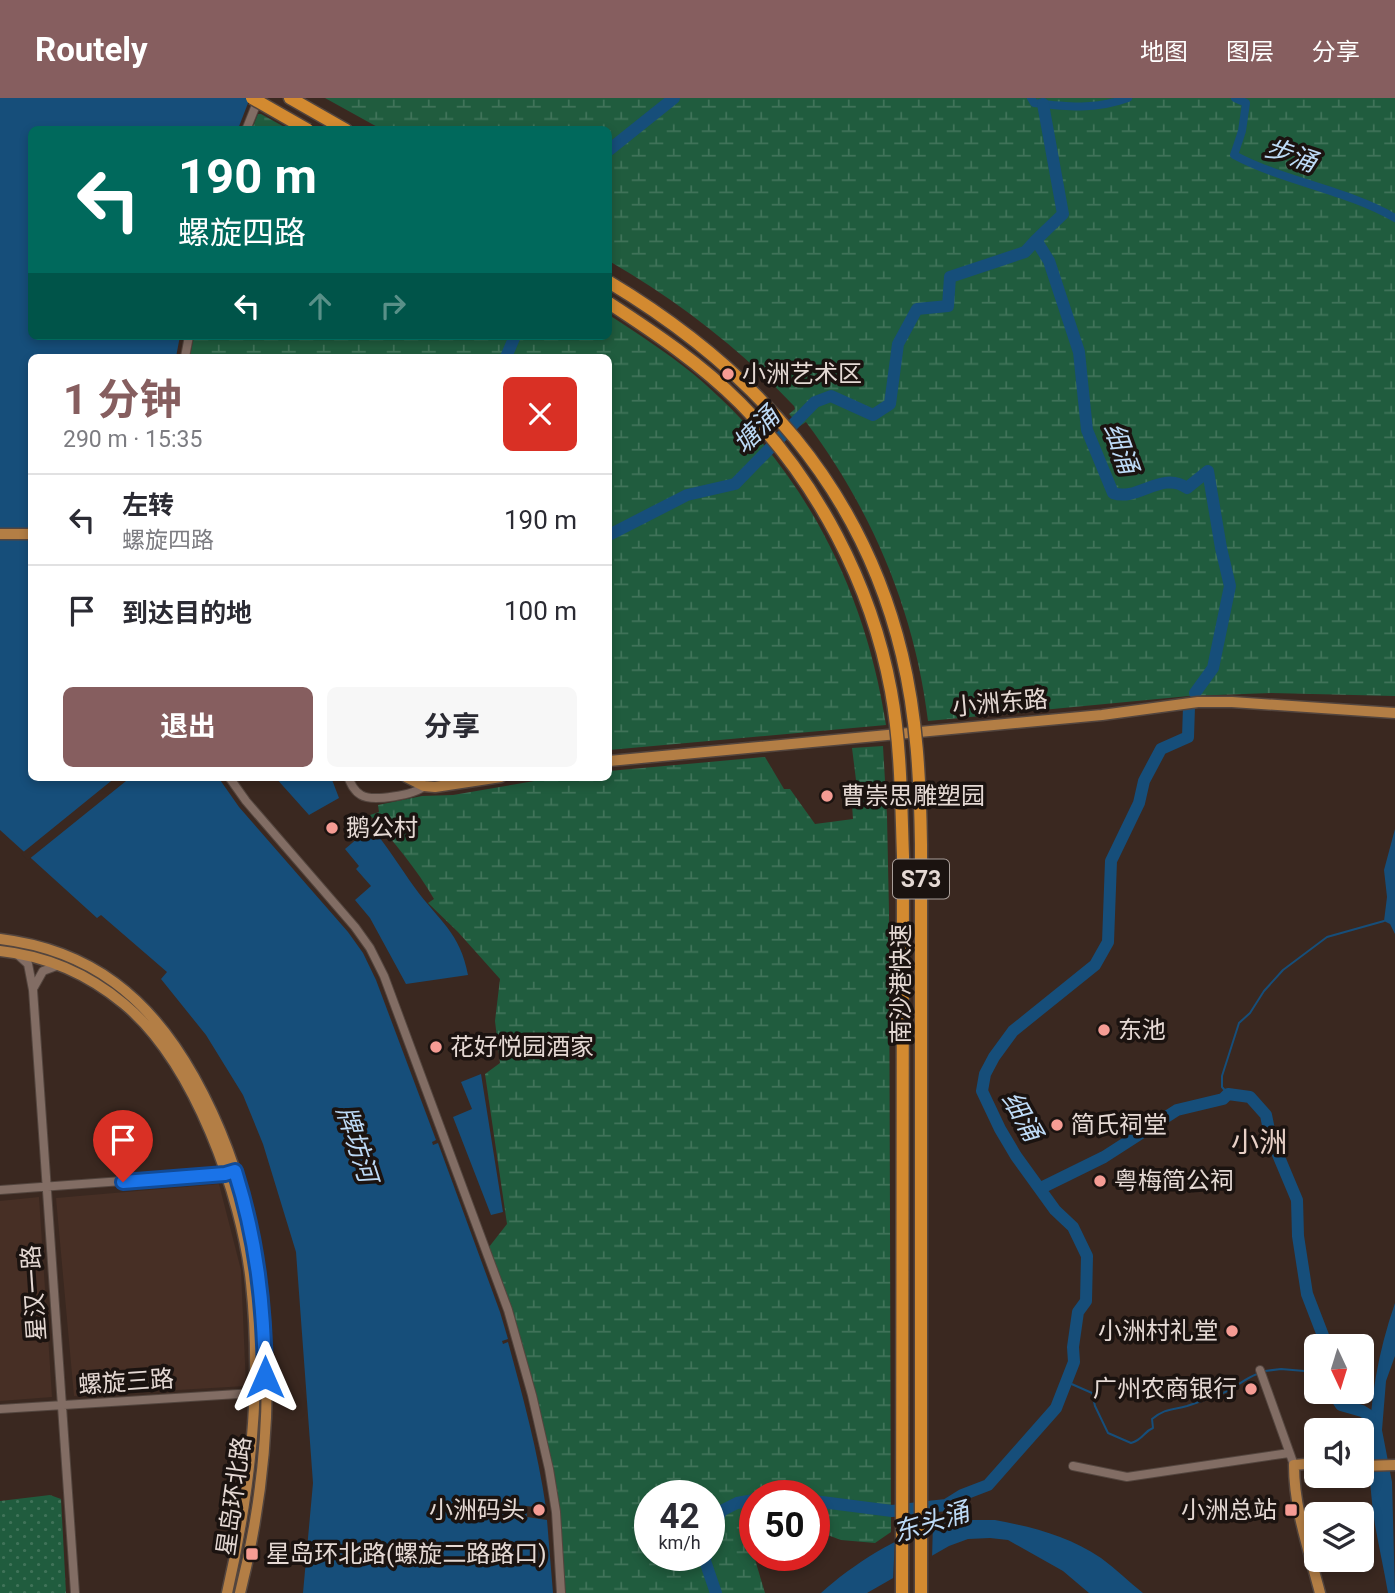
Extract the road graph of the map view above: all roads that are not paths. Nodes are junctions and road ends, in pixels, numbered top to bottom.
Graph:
1 (252, 98) edge
2 (258, 98) edge
3 (290, 98) edge
4 (248, 126) edge
5 (301, 126) edge
6 (339, 126) edge
7 (612, 284) edge
8 (612, 305) edge
9 (0, 534) edge
10 (28, 534) edge
11 (1395, 713) edge
12 (612, 761) edge
13 (232, 781) edge
14 (350, 781) edge
15 (414, 781) edge
16 (478, 781) edge
17 (424, 786) junction
18 (0, 939) edge
19 (0, 951) edge
20 (13, 952) junction
21 (61, 965) junction
22 (33, 990) junction
23 (230, 1173) junction
24 (46, 1187) junction
25 (0, 1190) edge
26 (1260, 1370) dead end
27 (254, 1393) junction
28 (61, 1405) junction
29 (0, 1409) edge
30 (1289, 1453) junction
31 (1304, 1464) edge
32 (1294, 1465) junction
33 (1395, 1465) edge
34 (1073, 1466) dead end
35 (1374, 1466) edge
36 (75, 1593) edge
37 (227, 1593) edge
38 (240, 1593) edge
39 (561, 1593) edge
40 (902, 1593) edge
41 (921, 1593) edge
42 (1320, 1593) edge

1 - 5 highway, bridge
2 - 4 street
3 - 6 highway
7 - 41 highway, 南沙港快速 / S73, bridge
8 - 40 highway, 南沙港快速 / S73, bridge
9 - 10 main road
11 - 12 main road, 小洲东路
13 - 39 street
14 - 17 street
15 - 17 main road
16 - 17 main road
18 - 23 main road, 星岛环北路
19 - 20 main road, 星岛环北路
20 - 21 main road, 星岛环北路
20 - 22 street, 星汉一路
21 - 22 street
21 - 23 main road, 星岛环北路
22 - 24 street, 星汉一路
23 - 24 street
23 - 27 main road, 星岛环北路
23 - 38 main road, 星岛环北路
24 - 25 street
24 - 28 street, 星汉一路
26 - 30 street
27 - 28 street, 螺旋三路
27 - 37 main road, 星岛环北路
28 - 29 street, 螺旋三路
28 - 36 street, 星汉一路
30 - 32 street
30 - 34 street
31 - 32 main road
32 - 42 main road
33 - 35 main road

